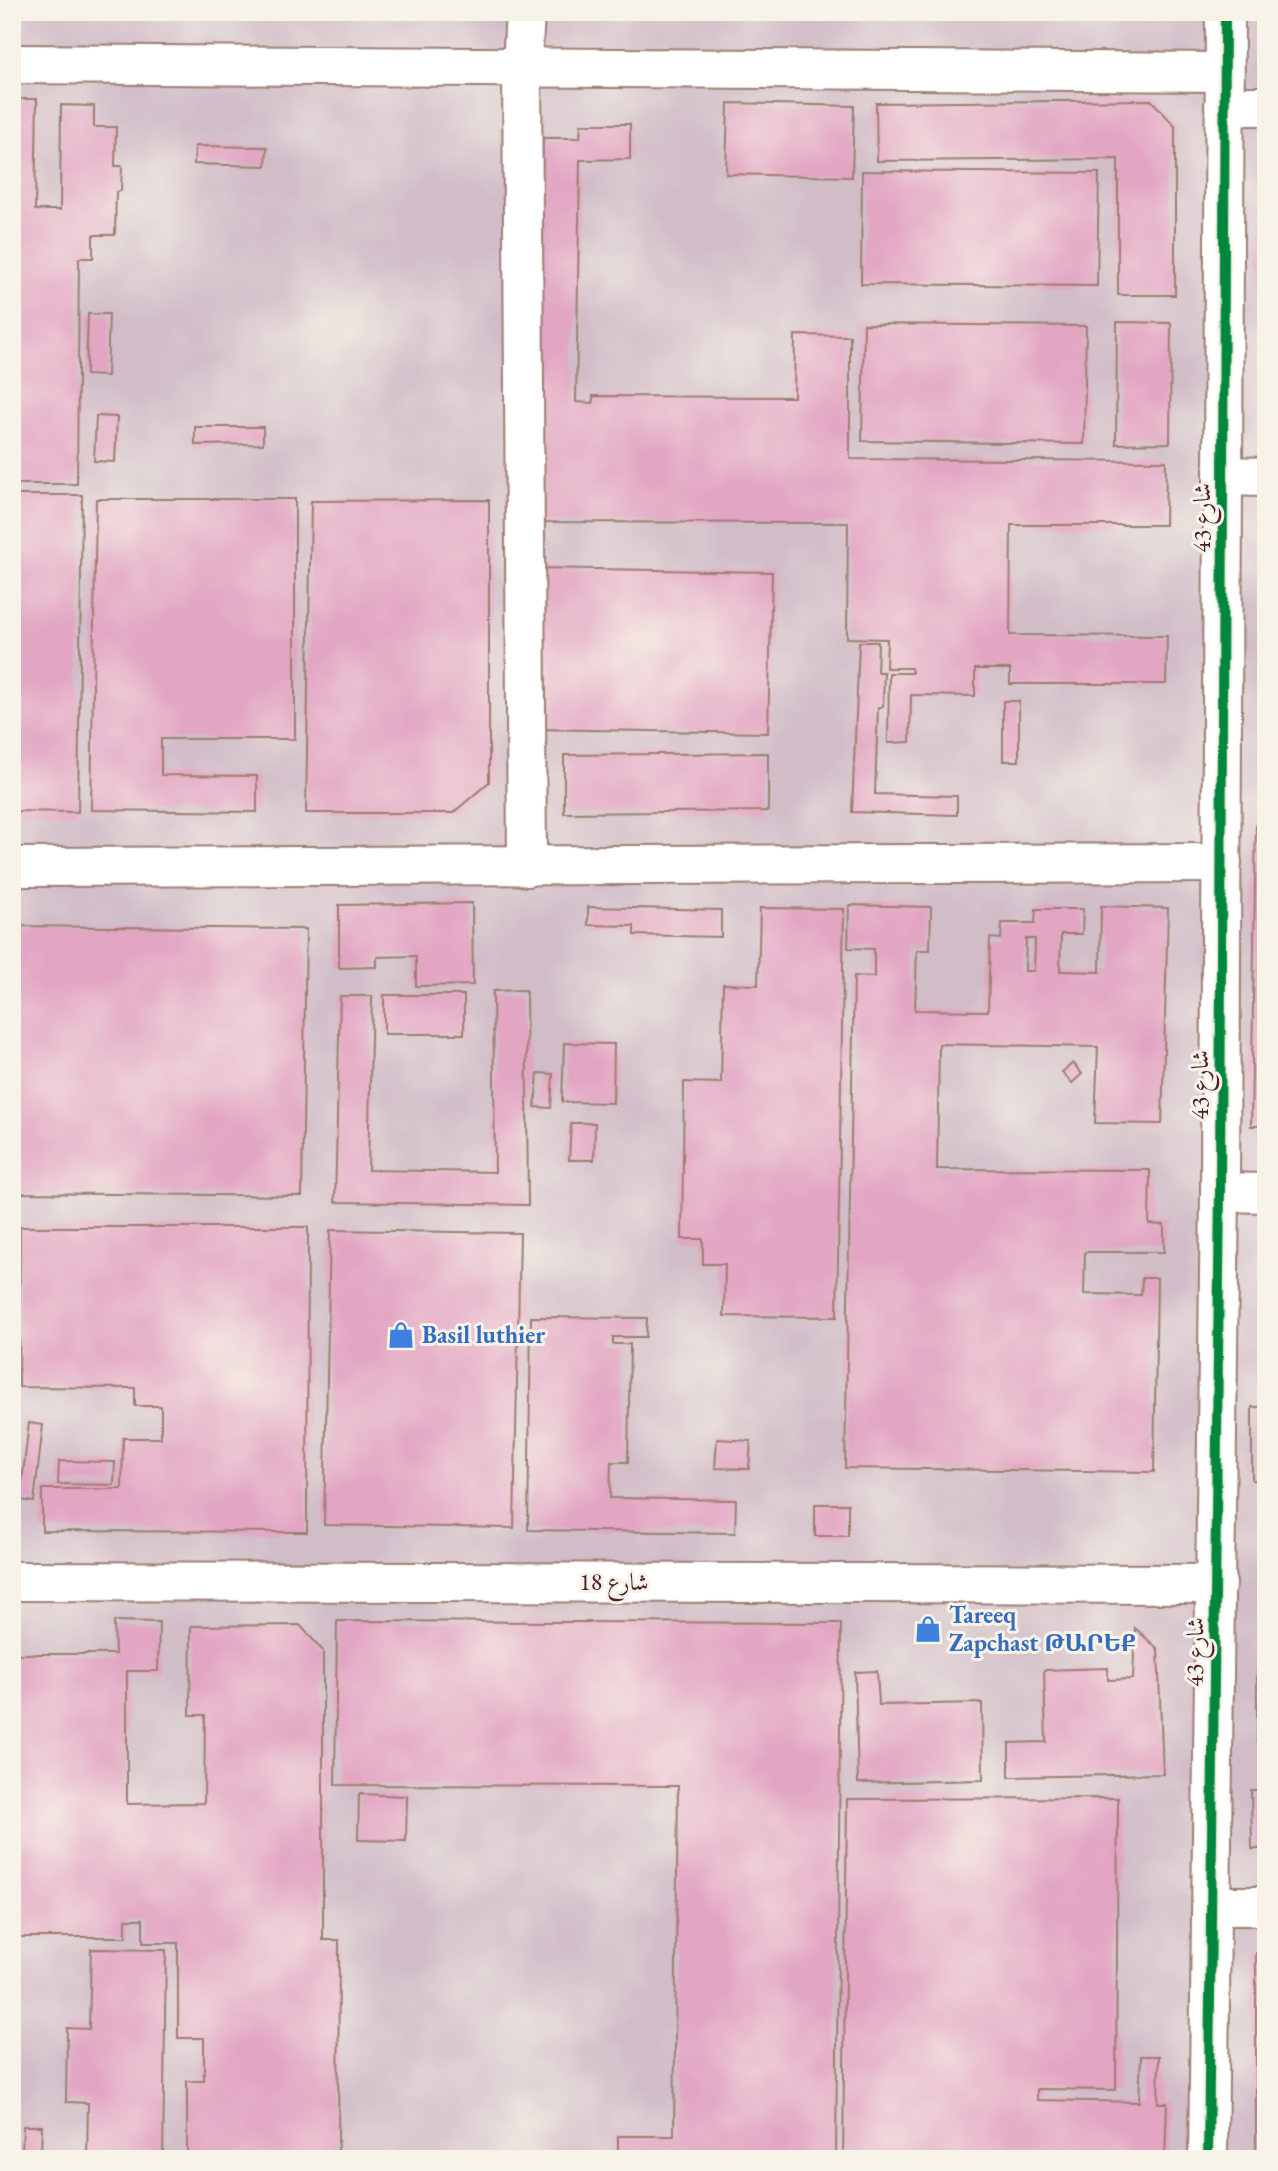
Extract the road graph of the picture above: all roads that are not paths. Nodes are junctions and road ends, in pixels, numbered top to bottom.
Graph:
1 (525, 12) edge
2 (1225, 12) edge
3 (12, 64) edge
4 (522, 66) junction
5 (1224, 89) junction
6 (1266, 106) edge
7 (1223, 476) junction
8 (1266, 477) edge
9 (1222, 863) junction
10 (12, 867) edge
11 (527, 867) junction
12 (1220, 1192) junction
13 (1266, 1193) edge
14 (12, 1581) edge
15 (1217, 1584) junction
16 (1212, 1906) junction
17 (1266, 1906) edge
18 (1208, 2159) edge

1 - 4 street
2 - 5 street, شارع 43
3 - 4 street
4 - 5 street
4 - 11 street
5 - 6 street
5 - 7 street, شارع 43
7 - 8 street
7 - 9 street, شارع 43
9 - 11 street
9 - 12 street, شارع 43
10 - 11 street
12 - 13 street
12 - 15 street, شارع 43
14 - 15 street, شارع 18
15 - 16 street, شارع 43
16 - 17 street
16 - 18 street, شارع 43

